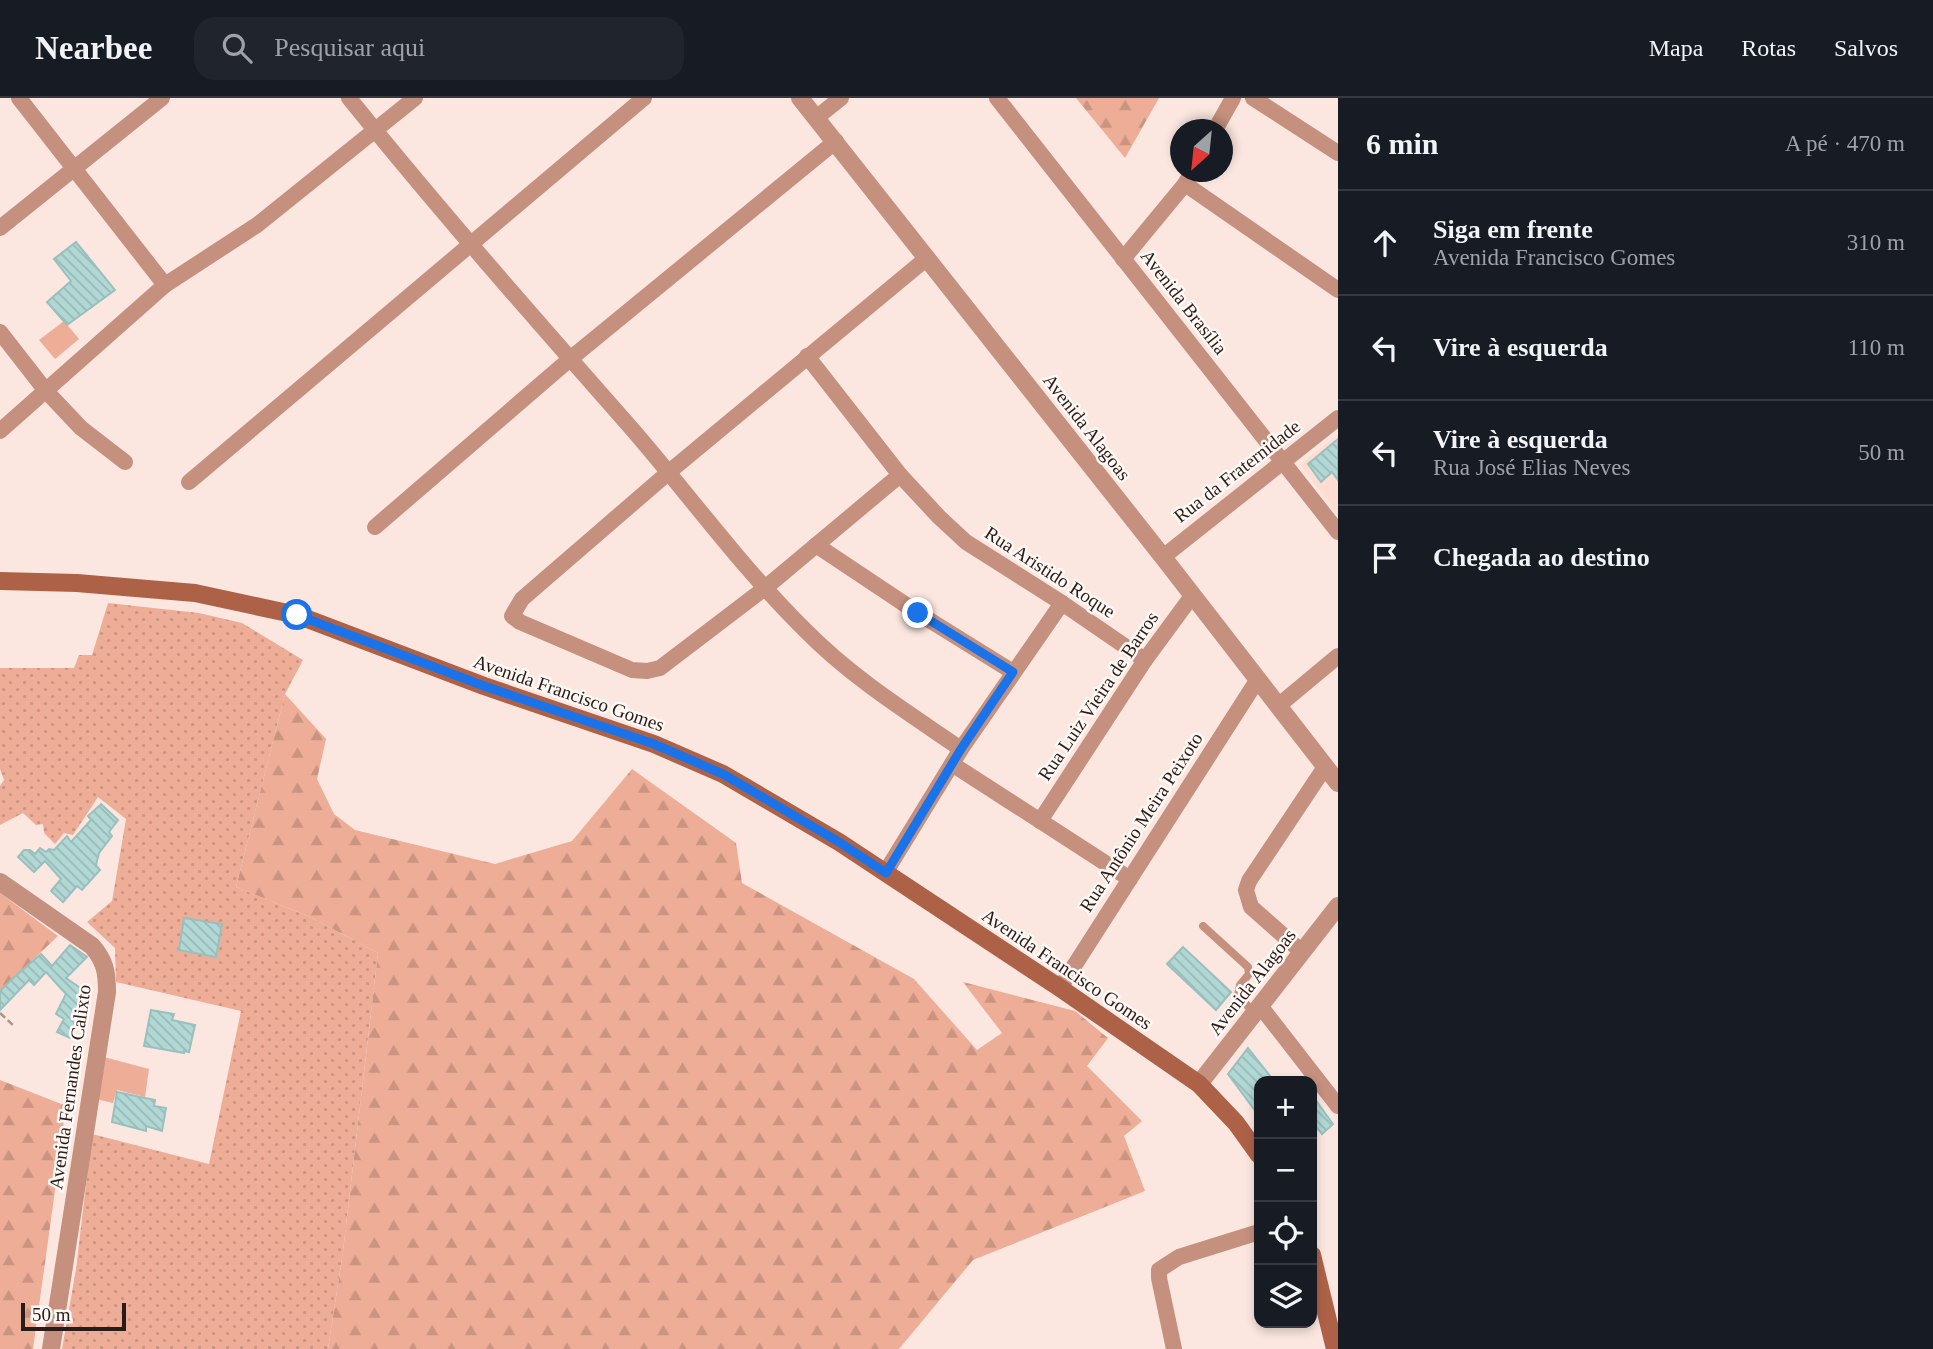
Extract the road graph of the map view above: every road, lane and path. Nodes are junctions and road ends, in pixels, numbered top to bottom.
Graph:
1 (19, 98) edge
2 (162, 98) edge
3 (349, 98) edge
4 (415, 98) edge
5 (644, 98) edge
6 (800, 98) edge
7 (841, 98) edge
8 (997, 98) edge
9 (1233, 98) edge
10 (1253, 98) edge
11 (816, 118) junction
12 (1221, 119) edge
13 (375, 131) junction
14 (835, 141) junction
15 (1337, 149) edge
16 (75, 167) junction
17 (1185, 182) edge
18 (1193, 182) edge
19 (0, 228) edge
20 (473, 245) junction
21 (927, 258) junction
22 (1123, 259) junction
23 (165, 285) junction
24 (1338, 290) edge
25 (0, 332) edge
26 (807, 356) junction
27 (570, 359) junction
28 (46, 391) junction
29 (1338, 418) edge
30 (0, 431) edge
31 (1283, 461) junction
32 (125, 462) dead end
33 (669, 472) junction
34 (900, 475) junction
35 (189, 482) dead end
36 (375, 527) dead end
37 (1338, 532) edge
38 (816, 545) junction
39 (1163, 557) junction
40 (0, 581) edge
41 (765, 588) junction
42 (1192, 596) junction
43 (1062, 603) junction
44 (1338, 656) edge
45 (1145, 660) junction
46 (1013, 672) junction
47 (1258, 679) junction
48 (1278, 706) junction
49 (961, 749) junction
50 (952, 764) junction
51 (1325, 767) junction
52 (1338, 783) edge
53 (1040, 821) junction
54 (886, 873) junction
55 (1130, 879) junction
56 (0, 881) edge
57 (1338, 906) edge
58 (1203, 926) dead end
59 (1302, 952) junction
60 (1059, 988) junction
61 (1258, 1010) junction
62 (0, 1013) edge
63 (15, 1027) dead end
64 (1199, 1084) junction
65 (1338, 1106) edge
66 (1254, 1148) edge
67 (1254, 1234) edge
68 (1314, 1265) edge
69 (51, 1349) edge
70 (1174, 1349) edge
71 (1335, 1349) edge

1 - 16 street
2 - 16 street
3 - 13 street
4 - 13 street
5 - 20 street
6 - 11 street, Avenida Alagoas
7 - 11 street
8 - 22 street, Avenida Brasília
9 - 12 street
10 - 15 street
11 - 14 street, Avenida Alagoas
13 - 20 street
13 - 23 street
14 - 21 street, Avenida Alagoas
14 - 27 street
16 - 19 street
16 - 23 street
17 - 22 street
18 - 24 street
20 - 27 street
20 - 35 street
21 - 26 street
21 - 39 street, Avenida Alagoas
22 - 31 street, Avenida Brasília
23 - 28 street
25 - 28 street
26 - 33 street
26 - 34 street, Rua Aristido Roque
27 - 33 street
27 - 36 street
28 - 30 street
28 - 32 street
29 - 31 street, Rua da Fraternidade
31 - 37 street, Avenida Brasília
31 - 39 street, Rua da Fraternidade
33 - 41 street
33 - 41 street
34 - 38 street
34 - 43 street, Rua Aristido Roque
38 - 41 street
38 - 46 street
39 - 42 street, Avenida Alagoas
40 - 54 main road, Avenida Francisco Gomes
41 - 49 street
42 - 45 street, Rua Luiz Vieira de Barros
42 - 47 street, Avenida Alagoas
43 - 45 street, Rua Aristido Roque
43 - 46 street
44 - 48 street
45 - 53 street, Rua Luiz Vieira de Barros
46 - 49 street
47 - 48 street, Avenida Alagoas
47 - 55 street, Rua Antônio Meira Peixoto
48 - 51 street, Avenida Alagoas
49 - 50 street
50 - 53 street
50 - 54 street
51 - 52 street, Avenida Alagoas
51 - 59 street
53 - 55 street
54 - 60 main road, Avenida Francisco Gomes
55 - 60 street, Rua Antônio Meira Peixoto
56 - 69 street, Avenida Fernandes Calixto
57 - 59 street, Avenida Alagoas
58 - 61 lane
59 - 61 street, Avenida Alagoas
60 - 64 main road, Avenida Francisco Gomes
61 - 64 street, Avenida Alagoas
61 - 65 street
62 - 63 path
64 - 66 main road, Avenida Francisco Gomes
67 - 70 street
68 - 71 main road

